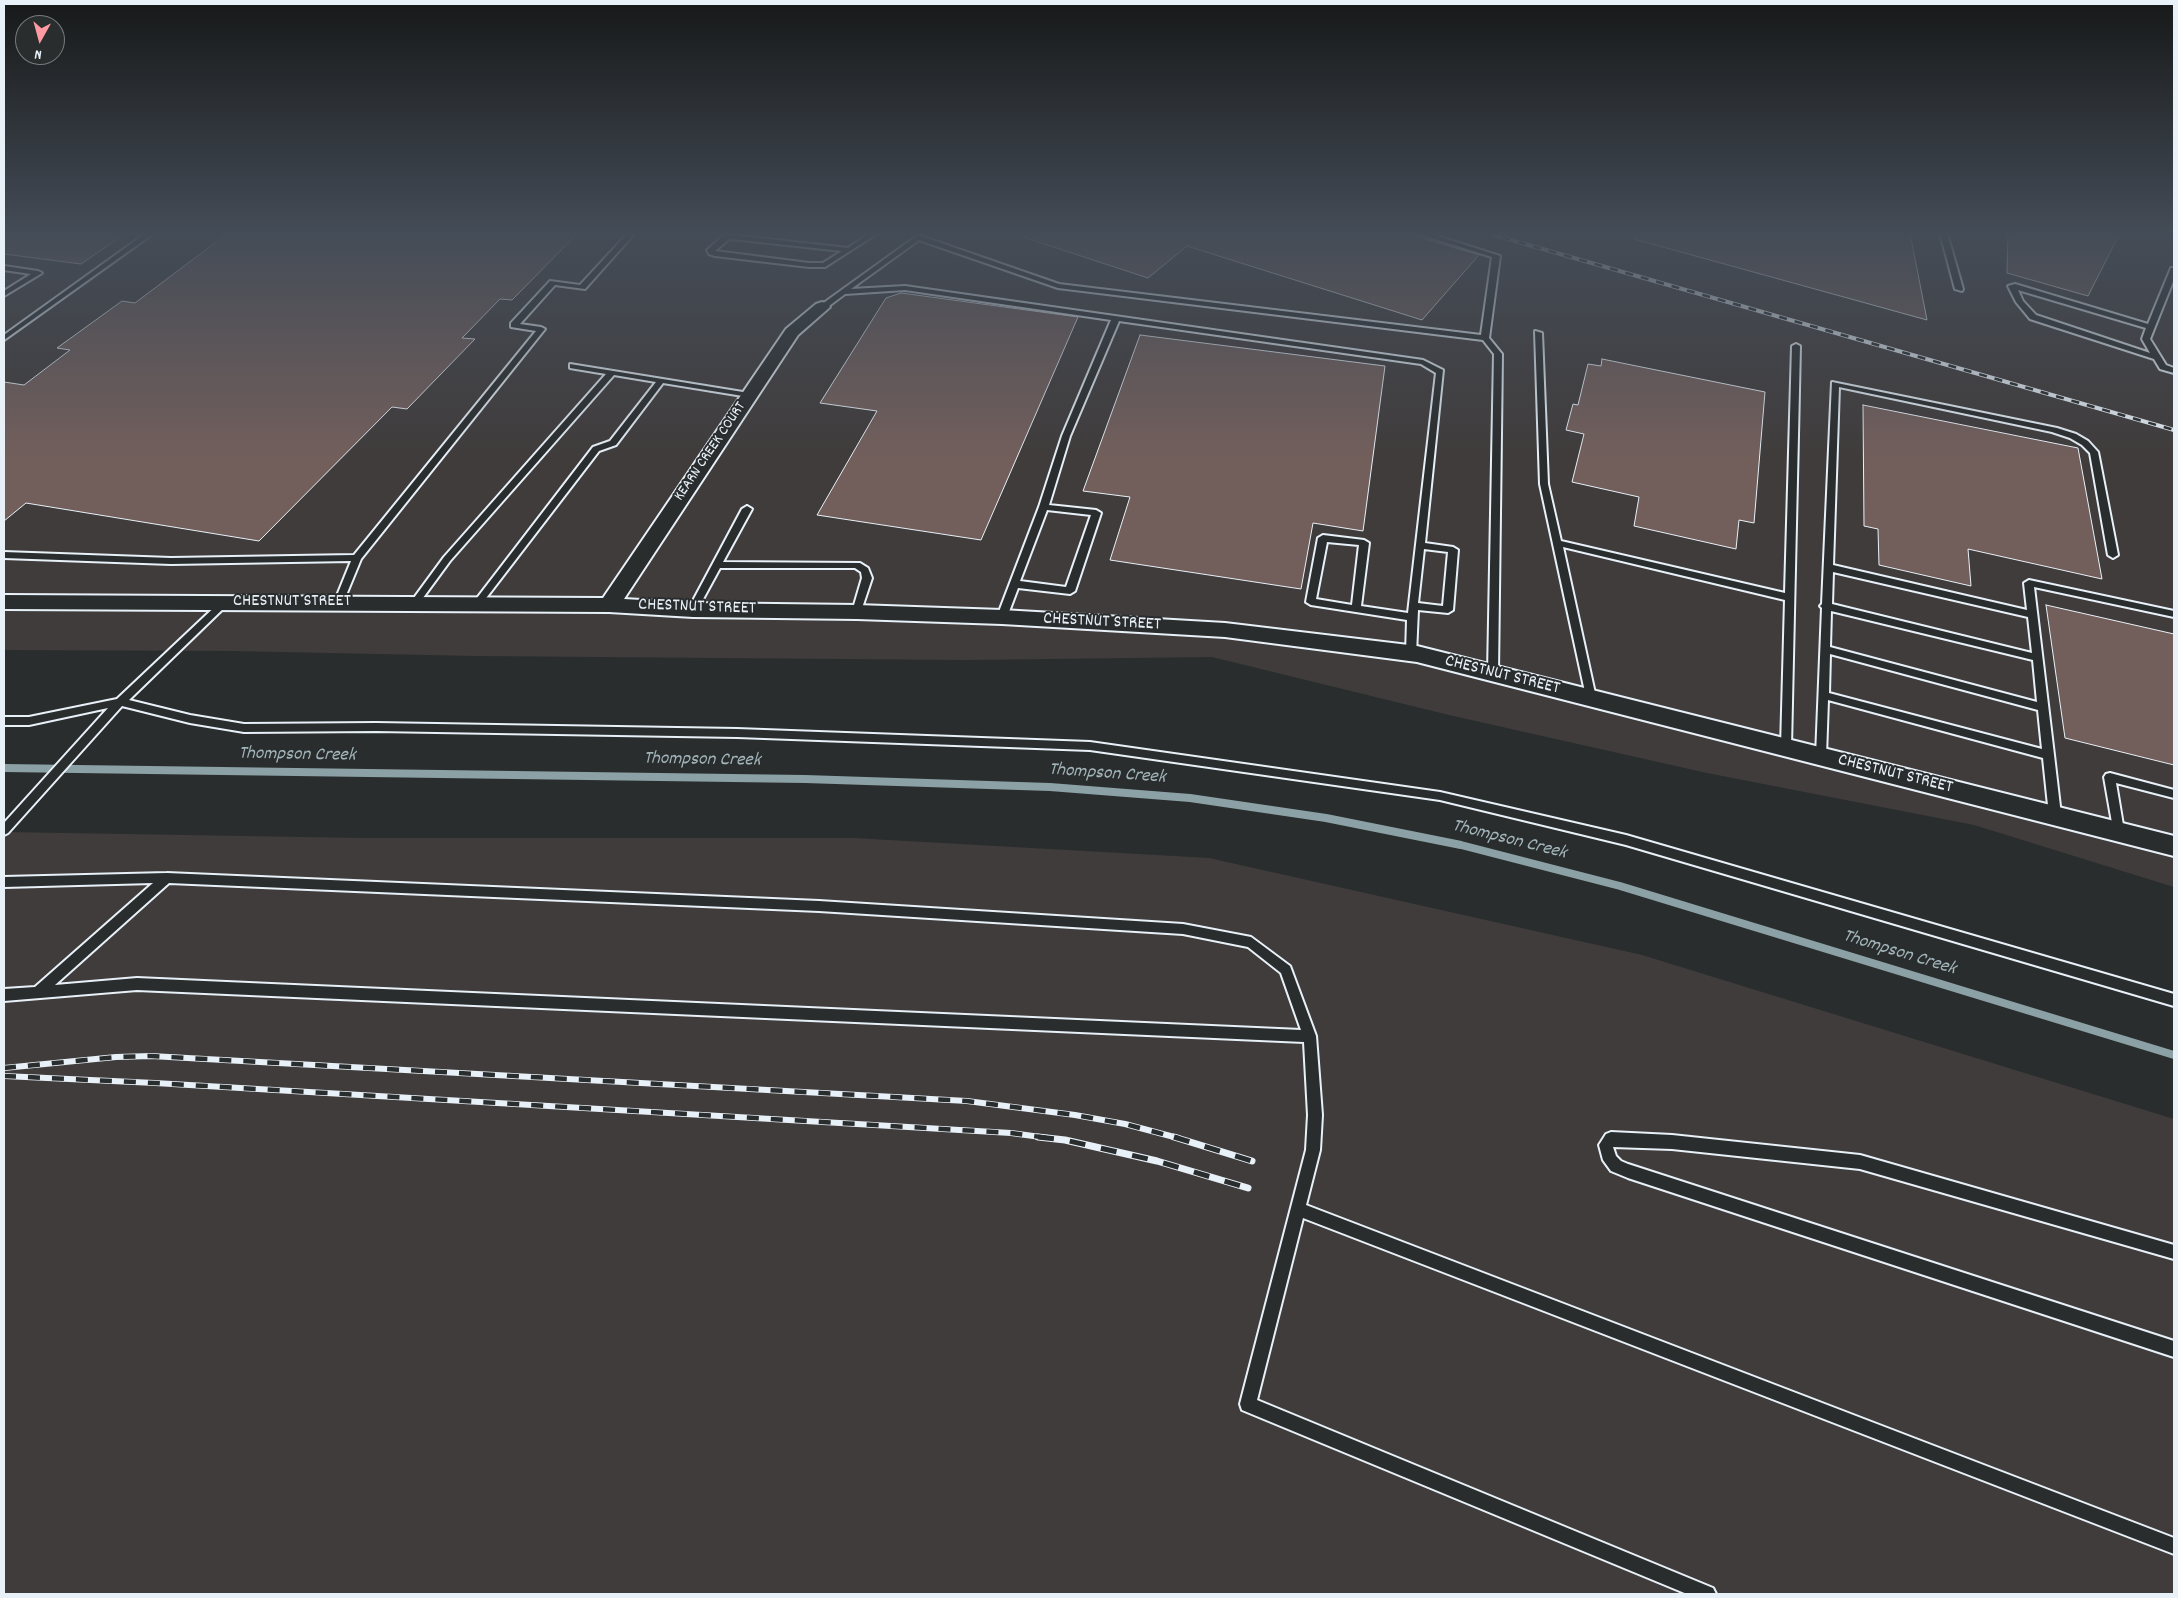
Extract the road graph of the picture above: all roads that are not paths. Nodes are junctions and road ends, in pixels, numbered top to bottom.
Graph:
1 (822, 307) edge
2 (47, 308) edge
3 (530, 308) edge
4 (1043, 308) edge
5 (1235, 308) edge
6 (1489, 308) edge
7 (2025, 308) edge
8 (2085, 308) edge
9 (2158, 308) edge
10 (1116, 318) junction
11 (2150, 327) junction
12 (1538, 333) dead end
13 (4, 338) edge
14 (1485, 338) junction
15 (1796, 346) dead end
16 (2156, 356) junction
17 (573, 366) dead end
18 (2174, 371) edge
19 (611, 373) junction
20 (661, 381) junction
21 (749, 395) junction
22 (1044, 506) junction
23 (747, 509) dead end
24 (1556, 543) junction
25 (1420, 545) junction
26 (4, 555) edge
27 (2113, 555) dead end
28 (356, 558) junction
29 (716, 565) junction
30 (1827, 567) junction
31 (1015, 584) junction
32 (1790, 598) junction
33 (4, 602) edge
34 (224, 603) junction
35 (339, 603) junction
36 (414, 604) junction
37 (476, 604) junction
38 (609, 605) junction
39 (1413, 606) junction
40 (1825, 606) junction
41 (1356, 609) junction
42 (693, 610) junction
43 (857, 612) junction
44 (2033, 614) junction
45 (2174, 614) edge
46 (1002, 617) junction
47 (1413, 617) junction
48 (1824, 649) junction
49 (1411, 654) junction
50 (2038, 658) junction
51 (1493, 673) junction
52 (1823, 695) junction
53 (1591, 698) junction
54 (120, 702) junction
55 (2043, 707) junction
56 (4, 721) edge
57 (1786, 747) junction
58 (2049, 755) junction
59 (1821, 756) junction
60 (2174, 794) edge
61 (2054, 815) junction
62 (5, 828) edge
63 (2118, 831) junction
64 (2174, 846) edge
65 (167, 878) junction
66 (4, 882) edge
67 (38, 992) junction
68 (4, 995) edge
69 (2174, 1000) edge
70 (1310, 1036) junction
71 (1298, 1209) junction
72 (2174, 1252) edge
73 (2174, 1349) edge
74 (2174, 1546) edge
75 (1707, 1594) edge

1 - 21 street, KEARN CREEK COURT
2 - 13 lane
3 - 28 lane
4 - 10 lane
5 - 14 lane
6 - 14 lane
7 - 16 lane
8 - 11 lane
9 - 11 lane
10 - 22 lane
10 - 25 lane
11 - 16 lane
12 - 24 lane
14 - 51 lane
15 - 32 lane
16 - 18 lane
17 - 19 lane
19 - 20 lane
19 - 36 lane
20 - 21 lane
20 - 37 lane
21 - 38 street, KEARN CREEK COURT
22 - 31 lane
22 - 31 lane
23 - 29 lane
24 - 32 lane
24 - 53 lane
25 - 39 lane
25 - 39 lane
26 - 28 lane
27 - 30 lane
28 - 35 lane
29 - 42 lane
29 - 43 lane
30 - 40 lane
30 - 44 lane
31 - 46 lane
32 - 57 lane
33 - 34 street, CHESTNUT STREET
34 - 35 street, CHESTNUT STREET
34 - 54 lane
35 - 36 street, CHESTNUT STREET
36 - 37 street, CHESTNUT STREET
37 - 38 street, CHESTNUT STREET
38 - 42 street, CHESTNUT STREET
39 - 47 lane
40 - 48 lane
40 - 50 lane
41 - 41 lane
41 - 47 lane
42 - 43 street, CHESTNUT STREET
43 - 46 street, CHESTNUT STREET
44 - 45 lane
44 - 50 lane
46 - 49 street, CHESTNUT STREET
47 - 49 lane
48 - 52 lane
48 - 55 lane
49 - 51 street, CHESTNUT STREET
50 - 55 lane
51 - 53 street, CHESTNUT STREET
52 - 58 lane
52 - 59 lane
53 - 57 street, CHESTNUT STREET
54 - 56 lane
54 - 62 lane
54 - 69 lane
55 - 58 lane
57 - 59 street, CHESTNUT STREET
58 - 61 lane
59 - 61 street, CHESTNUT STREET
60 - 63 lane
61 - 63 street, CHESTNUT STREET
63 - 64 street, CHESTNUT STREET
65 - 66 lane
65 - 67 lane
65 - 70 lane
67 - 68 lane
67 - 70 lane
70 - 71 lane
71 - 74 lane
71 - 75 lane
72 - 73 lane

